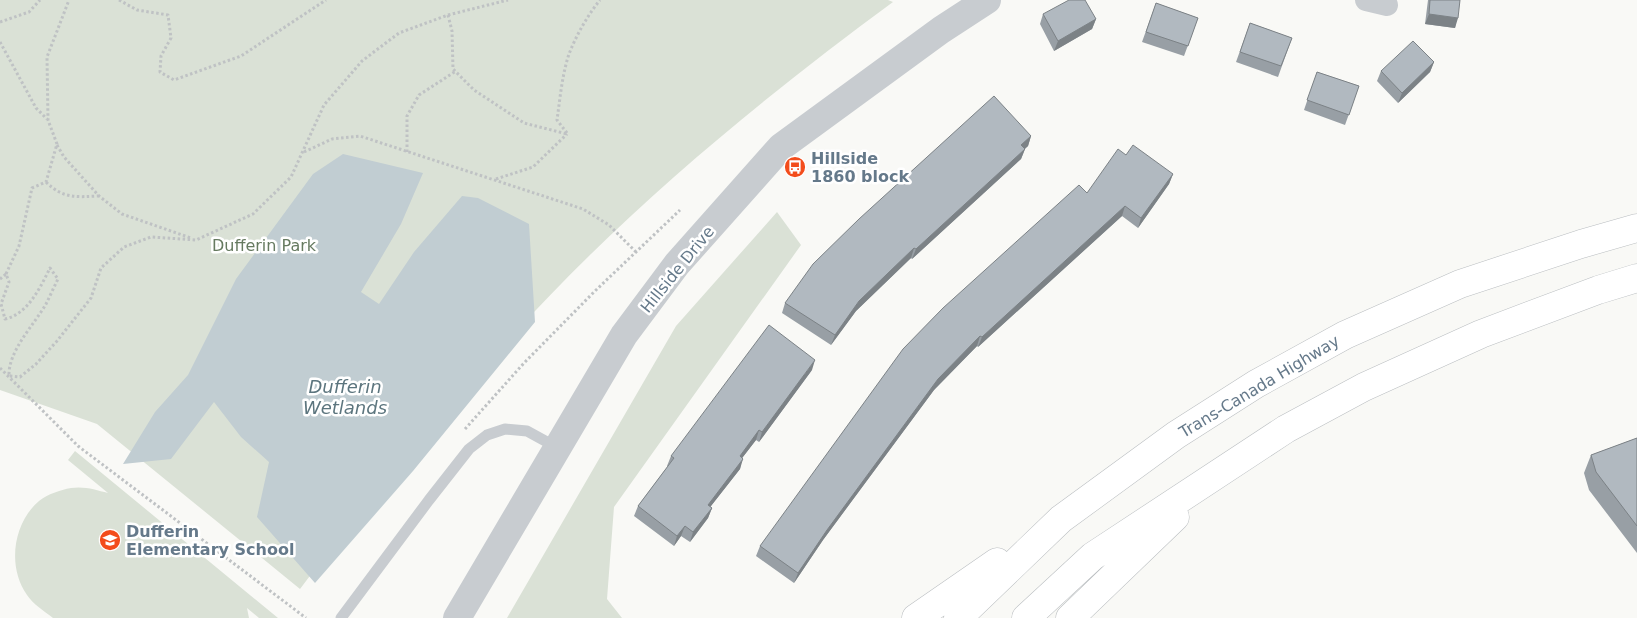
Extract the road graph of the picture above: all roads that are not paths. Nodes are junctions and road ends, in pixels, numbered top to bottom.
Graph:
1 (987, 0) edge
2 (1637, 228) edge
3 (1637, 278) edge
4 (558, 448) junction
5 (1227, 467) junction
6 (1061, 519) junction
7 (341, 618) edge
8 (457, 618) edge
9 (916, 618) edge
10 (958, 618) edge
11 (1026, 618) edge
12 (1070, 618) edge

1 - 4 street, Hillside Drive
2 - 6 highway, Trans-Canada Highway
3 - 5 highway
4 - 7 lane
4 - 8 street, Hillside Drive
5 - 11 highway
5 - 12 highway
6 - 9 highway
6 - 10 highway, Trans-Canada Highway

